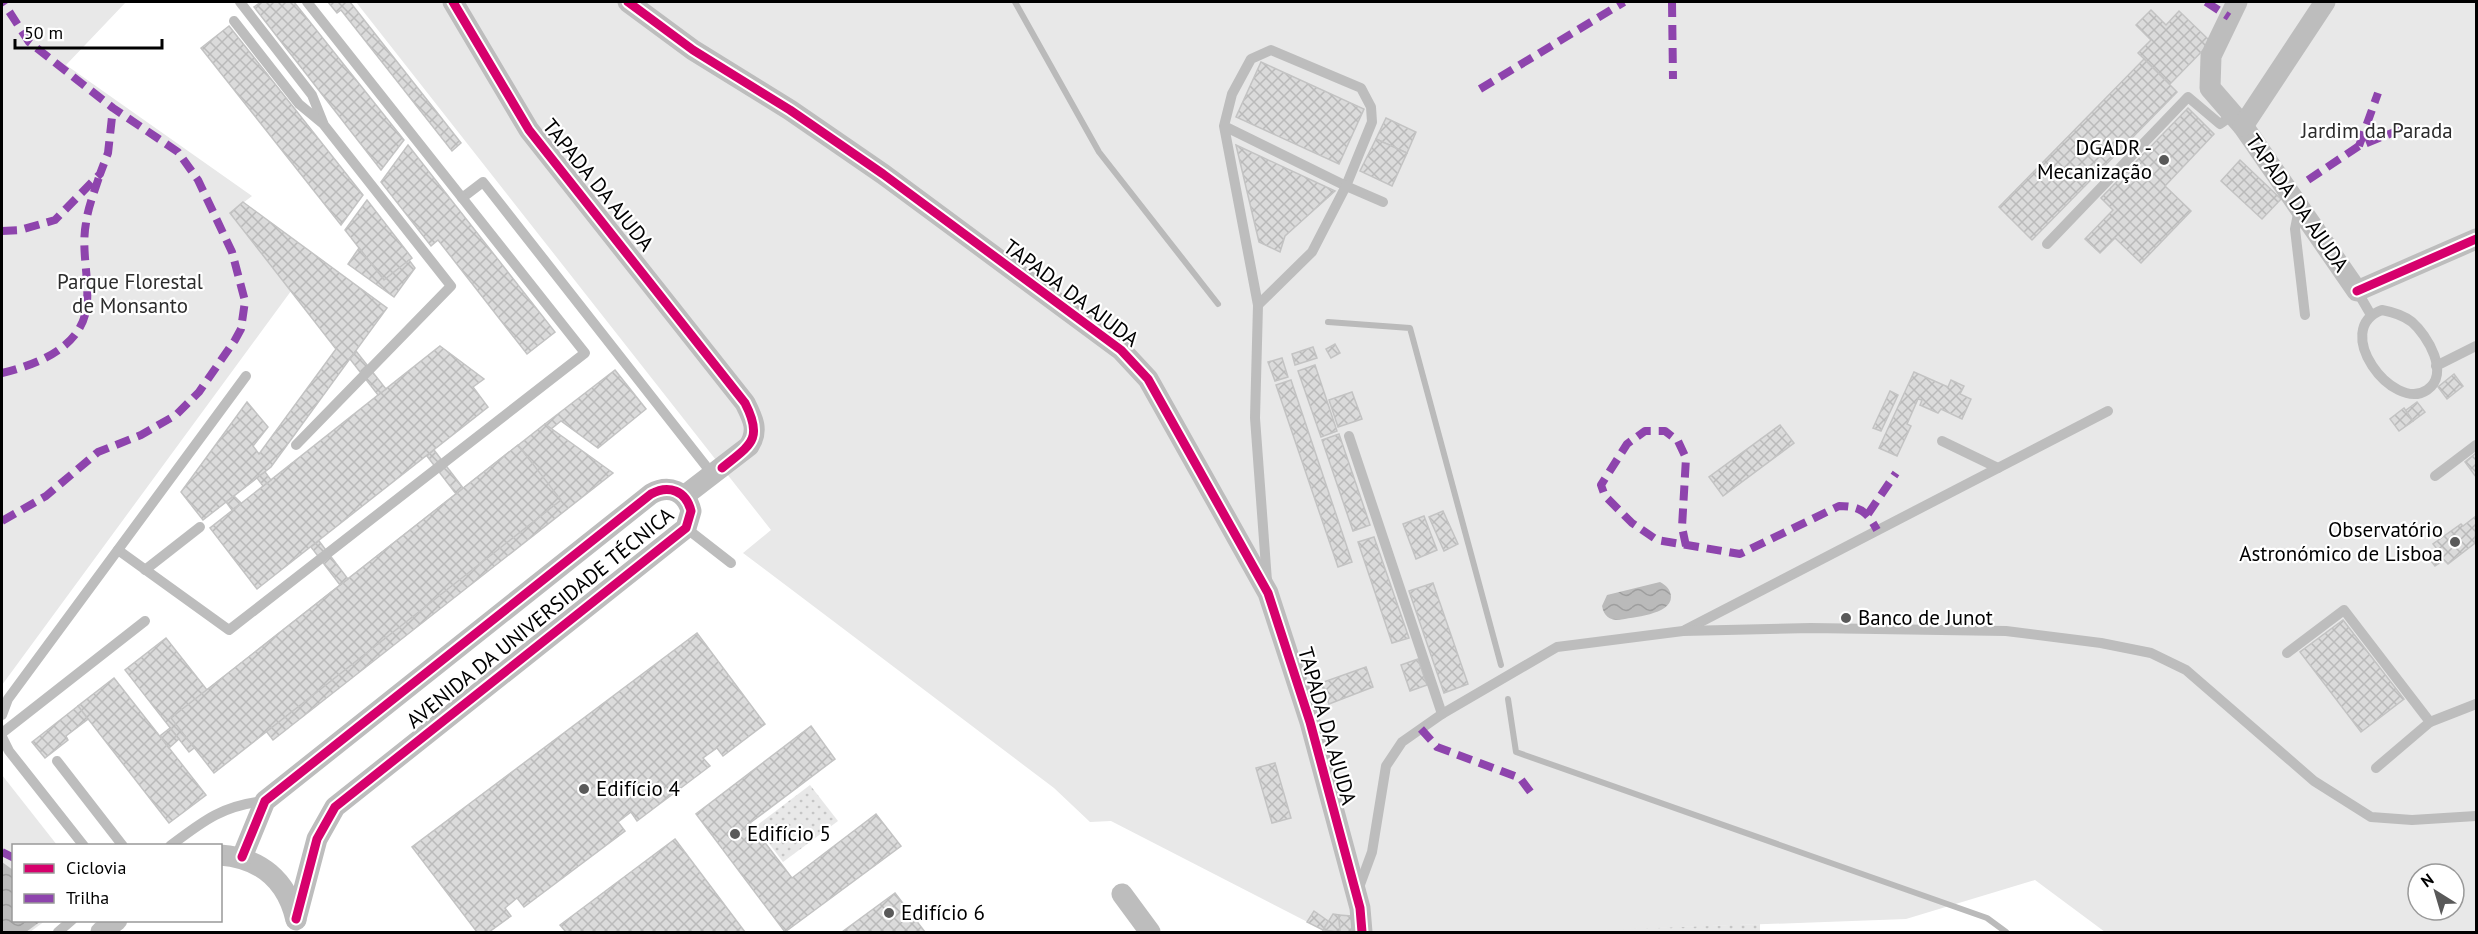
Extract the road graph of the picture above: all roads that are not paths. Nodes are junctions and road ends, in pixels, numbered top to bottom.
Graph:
1 (240, 2) edge
2 (307, 2) edge
3 (453, 2) edge
4 (628, 2) edge
5 (2237, 2) edge
6 (2325, 2) edge
7 (234, 21) dead end
8 (2238, 121) junction
9 (324, 125) junction
10 (1224, 126) junction
11 (1346, 186) junction
12 (462, 198) junction
13 (1383, 202) dead end
14 (2299, 206) junction
15 (2476, 239) edge
16 (2046, 244) dead end
17 (2357, 291) junction
18 (1258, 305) junction
19 (2305, 315) dead end
20 (2371, 315) junction
21 (2476, 346) edge
22 (2436, 366) junction
23 (246, 376) dead end
24 (2108, 411) dead end
25 (1349, 436) dead end
26 (1942, 441) dead end
27 (2476, 445) edge
28 (296, 446) dead end
29 (1998, 468) junction
30 (713, 475) junction
31 (2435, 476) dead end
32 (684, 496) junction
33 (200, 527) dead end
34 (686, 528) junction
35 (118, 550) junction
36 (731, 563) dead end
37 (145, 570) junction
38 (1268, 593) junction
39 (145, 621) dead end
40 (1683, 631) junction
41 (2287, 653) dead end
42 (2476, 704) edge
43 (1442, 714) junction
44 (2, 715) edge
45 (2430, 722) junction
46 (2, 735) edge
47 (57, 761) dead end
48 (2376, 768) dead end
49 (265, 801) junction
50 (2476, 816) edge
51 (82, 844) edge
52 (121, 844) edge
53 (173, 844) edge
54 (222, 855) edge
55 (242, 857) junction
56 (1122, 894) dead end
57 (1356, 895) junction
58 (71, 922) edge
59 (116, 922) edge
60 (295, 926) edge
61 (58, 933) edge
62 (101, 933) edge
63 (1150, 933) edge
64 (1362, 933) edge

1 - 9 lane
2 - 12 lane
3 - 30 street, TAPADA DA AJUDA
4 - 38 street, TAPADA DA AJUDA
5 - 8 street, TAPADA DA AJUDA
6 - 8 street, TAPADA DA AJUDA
7 - 9 lane
8 - 14 street, TAPADA DA AJUDA
8 - 16 lane
9 - 28 lane
10 - 11 lane
10 - 11 lane
10 - 18 lane
11 - 13 lane
11 - 18 lane
12 - 30 lane
12 - 37 lane
14 - 17 street, TAPADA DA AJUDA
14 - 19 lane
15 - 17 street, TAPADA DA AJUDA
17 - 20 lane
18 - 38 lane
20 - 22 lane
20 - 22 lane
21 - 22 lane
23 - 35 lane
24 - 29 lane
25 - 43 lane
26 - 29 lane
27 - 31 lane
29 - 40 lane
30 - 32 street, TAPADA DA AJUDA
32 - 34 street, AVENIDA DA UNIVERSIDADE TÉCNICA
32 - 49 street, AVENIDA DA UNIVERSIDADE TÉCNICA
33 - 37 lane
34 - 36 lane
34 - 60 street, AVENIDA DA UNIVERSIDADE TÉCNICA
35 - 37 lane
35 - 44 lane
38 - 57 street, TAPADA DA AJUDA
39 - 46 lane
40 - 43 lane
40 - 50 lane
41 - 45 lane
42 - 45 lane
43 - 57 lane
45 - 48 lane
46 - 51 lane
47 - 52 lane
49 - 53 lane
49 - 55 street, AVENIDA DA UNIVERSIDADE TÉCNICA
54 - 55 street
55 - 60 street
56 - 63 street
57 - 64 street, TAPADA DA AJUDA
58 - 61 lane
59 - 62 street

